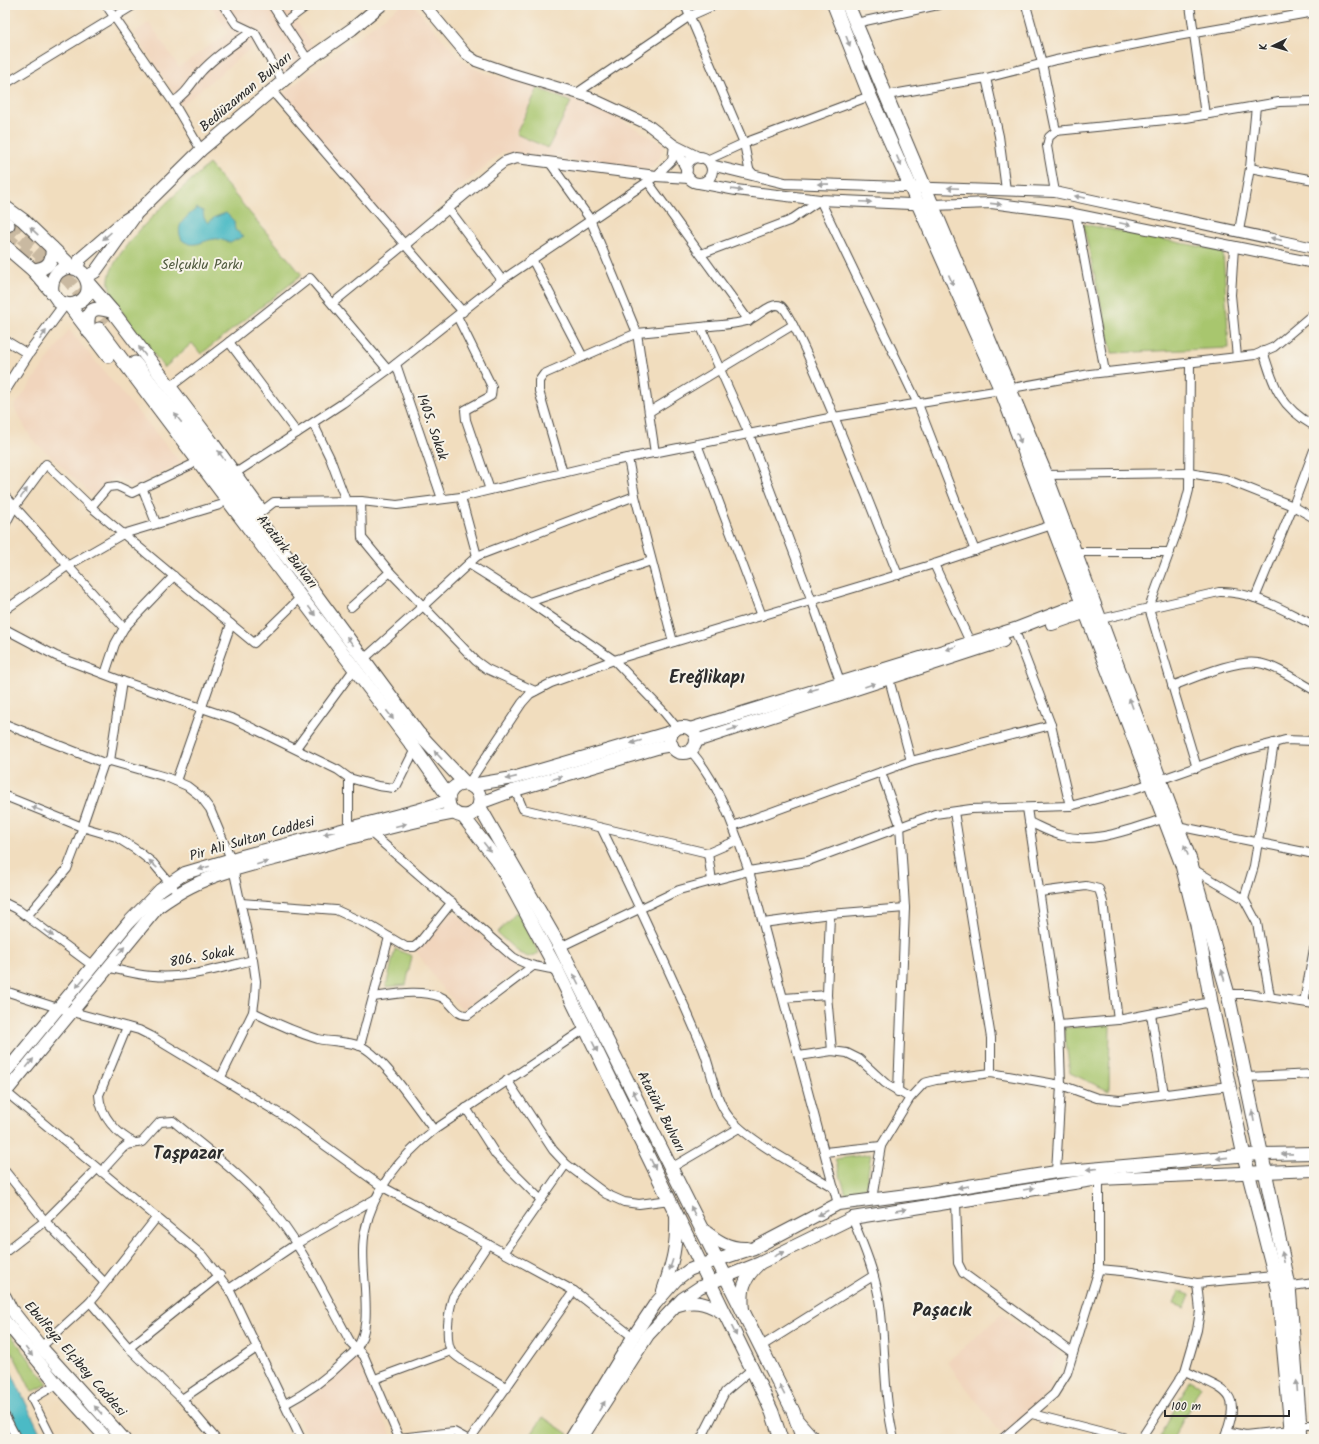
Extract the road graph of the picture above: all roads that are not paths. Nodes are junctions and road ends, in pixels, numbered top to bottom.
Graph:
1 (106, 5) edge
2 (134, 5) edge
3 (223, 5) edge
4 (272, 5) edge
5 (308, 5) edge
6 (381, 5) edge
7 (425, 5) edge
8 (685, 5) edge
9 (715, 5) edge
10 (834, 5) edge
11 (848, 5) edge
12 (936, 5) edge
13 (1026, 5) edge
14 (1190, 5) edge
15 (1300, 5) edge
16 (1310, 13) edge
17 (690, 16) junction
18 (115, 18) junction
19 (284, 23) junction
20 (856, 23) junction
21 (251, 32) junction
22 (1195, 33) junction
23 (308, 60) junction
24 (1042, 63) junction
25 (5, 72) edge
26 (986, 78) junction
27 (8, 82) edge
28 (283, 82) junction
29 (272, 91) junction
30 (577, 93) junction
31 (887, 95) junction
32 (870, 96) junction
33 (1314, 101) edge
34 (173, 102) junction
35 (1256, 106) junction
36 (1205, 115) junction
37 (1056, 131) junction
38 (744, 143) junction
39 (674, 145) junction
40 (201, 150) junction
41 (706, 161) junction
42 (550, 162) junction
43 (1250, 168) junction
44 (688, 174) junction
45 (755, 176) junction
46 (652, 179) junction
47 (1314, 180) edge
48 (699, 183) junction
49 (910, 187) junction
50 (926, 187) junction
51 (1006, 190) junction
52 (1055, 192) junction
53 (820, 200) junction
54 (918, 205) junction
55 (933, 205) junction
56 (5, 208) edge
57 (448, 208) junction
58 (138, 212) junction
59 (1076, 214) junction
60 (590, 219) junction
61 (1239, 231) junction
62 (404, 245) junction
63 (5, 246) edge
64 (1234, 247) junction
65 (52, 248) junction
66 (1314, 248) edge
67 (700, 254) junction
68 (532, 259) junction
69 (1314, 263) edge
70 (33, 270) junction
71 (81, 274) junction
72 (502, 280) junction
73 (52, 292) junction
74 (332, 303) junction
75 (67, 305) junction
76 (113, 312) junction
77 (1314, 313) edge
78 (460, 314) junction
79 (749, 320) junction
80 (793, 325) junction
81 (701, 327) junction
82 (98, 328) junction
83 (637, 333) junction
84 (5, 340) edge
85 (229, 342) junction
86 (1263, 351) junction
87 (28, 354) junction
88 (583, 357) junction
89 (1237, 357) junction
90 (1190, 362) junction
91 (396, 364) junction
92 (388, 370) junction
93 (721, 370) junction
94 (1105, 372) junction
95 (170, 387) junction
96 (1005, 389) junction
97 (5, 390) edge
98 (918, 404) junction
99 (649, 412) junction
100 (834, 417) junction
101 (313, 423) junction
102 (1314, 426) edge
103 (297, 433) junction
104 (749, 434) junction
105 (698, 444) junction
106 (1314, 450) edge
107 (655, 452) junction
108 (628, 458) junction
109 (191, 465) junction
110 (563, 472) junction
111 (1189, 472) junction
112 (234, 474) junction
113 (1046, 475) junction
114 (142, 487) junction
115 (490, 490) junction
116 (5, 496) edge
117 (635, 496) junction
118 (461, 497) junction
119 (442, 499) junction
120 (346, 501) junction
121 (361, 501) junction
122 (220, 504) junction
123 (15, 506) junction
124 (1294, 506) junction
125 (91, 507) junction
126 (261, 512) junction
127 (1314, 518) edge
128 (156, 523) junction
129 (5, 525) edge
130 (1052, 525) junction
131 (123, 534) junction
132 (975, 551) junction
133 (1074, 552) junction
134 (1170, 552) junction
135 (477, 556) junction
136 (652, 561) junction
137 (469, 564) junction
138 (934, 564) junction
139 (69, 565) junction
140 (390, 572) junction
141 (898, 575) junction
142 (174, 576) junction
143 (300, 588) junction
144 (1255, 598) junction
145 (812, 601) junction
146 (529, 602) junction
147 (423, 606) junction
148 (351, 607) dead end
149 (1092, 608) junction
150 (1149, 608) junction
151 (5, 610) edge
152 (762, 616) junction
153 (231, 624) junction
154 (1314, 625) edge
155 (124, 628) junction
156 (5, 629) edge
157 (1018, 636) junction
158 (673, 642) junction
159 (970, 642) junction
160 (614, 660) junction
161 (359, 663) junction
162 (105, 674) junction
163 (889, 679) junction
164 (122, 681) junction
165 (840, 682) junction
166 (1172, 686) junction
167 (1314, 690) edge
168 (535, 691) junction
169 (844, 694) junction
170 (200, 708) junction
171 (5, 724) edge
172 (1051, 725) junction
173 (690, 729) junction
174 (676, 730) junction
175 (1314, 741) edge
176 (1274, 743) junction
177 (672, 745) junction
178 (693, 746) junction
179 (296, 748) junction
180 (415, 749) junction
181 (107, 762) junction
182 (911, 762) junction
183 (1197, 768) junction
184 (881, 772) junction
185 (349, 778) junction
186 (176, 781) junction
187 (1155, 782) junction
188 (468, 784) junction
189 (515, 790) junction
190 (5, 796) edge
191 (448, 799) junction
192 (479, 804) junction
193 (1070, 806) junction
194 (1027, 808) junction
195 (954, 812) junction
196 (459, 815) junction
197 (1163, 819) junction
198 (1029, 822) junction
199 (733, 826) junction
200 (900, 826) junction
201 (1177, 826) junction
202 (83, 827) junction
203 (369, 828) junction
204 (602, 829) junction
205 (350, 833) junction
206 (738, 840) junction
207 (1258, 842) junction
208 (708, 852) junction
209 (1314, 854) edge
210 (233, 865) junction
211 (1193, 869) junction
212 (749, 871) junction
213 (712, 881) junction
214 (171, 883) junction
215 (1040, 892) junction
216 (177, 894) junction
217 (1244, 899) junction
218 (452, 902) junction
219 (5, 903) edge
220 (241, 903) junction
221 (640, 908) junction
222 (905, 908) junction
223 (830, 914) junction
224 (27, 916) junction
225 (763, 922) junction
226 (389, 937) junction
227 (560, 947) junction
228 (1314, 949) edge
229 (253, 960) junction
230 (93, 966) junction
231 (533, 966) junction
232 (107, 967) junction
233 (557, 970) junction
234 (5, 990) edge
235 (1228, 994) junction
236 (827, 996) junction
237 (1270, 996) junction
238 (373, 997) junction
239 (784, 998) junction
240 (1211, 1002) junction
241 (1304, 1002) junction
242 (1314, 1004) edge
243 (58, 1008) junction
244 (73, 1011) junction
245 (253, 1012) junction
246 (1151, 1014) junction
247 (1118, 1020) junction
248 (1059, 1025) junction
249 (127, 1027) junction
250 (586, 1028) junction
251 (360, 1046) junction
252 (832, 1051) junction
253 (800, 1056) junction
254 (5, 1073) edge
255 (991, 1073) junction
256 (1314, 1074) edge
257 (221, 1077) junction
258 (1246, 1078) junction
259 (507, 1080) junction
260 (1061, 1085) junction
261 (1228, 1086) junction
262 (898, 1092) junction
263 (6, 1093) edge
264 (1164, 1094) junction
265 (910, 1098) junction
266 (466, 1108) junction
267 (739, 1128) junction
268 (434, 1130) junction
269 (135, 1143) junction
270 (882, 1146) junction
271 (825, 1152) junction
272 (1314, 1153) edge
273 (1260, 1154) junction
274 (1244, 1156) junction
275 (566, 1164) junction
276 (671, 1168) junction
277 (1314, 1170) edge
278 (5, 1171) edge
279 (98, 1171) junction
280 (1056, 1172) junction
281 (1266, 1172) junction
282 (1250, 1173) junction
283 (1100, 1179) junction
284 (381, 1186) junction
285 (834, 1188) junction
286 (872, 1199) junction
287 (375, 1200) junction
288 (541, 1200) junction
289 (670, 1200) junction
290 (956, 1202) junction
291 (838, 1204) junction
292 (676, 1213) junction
293 (157, 1217) junction
294 (852, 1218) junction
295 (45, 1221) junction
296 (701, 1228) junction
297 (296, 1244) junction
298 (488, 1244) junction
299 (754, 1248) junction
300 (5, 1252) edge
301 (504, 1253) junction
302 (717, 1260) junction
303 (760, 1263) junction
304 (702, 1265) junction
305 (1099, 1269) junction
306 (220, 1275) junction
307 (724, 1276) junction
308 (873, 1276) junction
309 (104, 1282) junction
310 (709, 1283) junction
311 (1197, 1283) junction
312 (1280, 1283) junction
313 (1314, 1283) edge
314 (229, 1289) junction
315 (574, 1291) junction
316 (5, 1297) edge
317 (661, 1297) junction
318 (90, 1302) junction
319 (676, 1305) junction
320 (743, 1314) junction
321 (726, 1315) junction
322 (5, 1321) edge
323 (633, 1337) junction
324 (41, 1347) junction
325 (258, 1347) junction
326 (760, 1347) junction
327 (129, 1348) junction
328 (357, 1349) junction
329 (451, 1351) junction
330 (1073, 1354) junction
331 (752, 1369) junction
332 (1185, 1371) junction
333 (375, 1379) junction
334 (57, 1384) junction
335 (507, 1388) junction
336 (182, 1399) junction
337 (285, 1404) junction
338 (792, 1411) junction
339 (1032, 1414) junction
340 (5, 1416) edge
341 (1314, 1425) edge
342 (1227, 1431) junction
343 (1294, 1431) edge
344 (17, 1439) edge
345 (52, 1439) edge
346 (107, 1439) edge
347 (124, 1439) edge
348 (216, 1439) edge
349 (301, 1439) edge
350 (468, 1439) edge
351 (571, 1439) edge
352 (581, 1439) edge
353 (701, 1439) edge
354 (781, 1439) edge
355 (803, 1439) edge
356 (818, 1439) edge
357 (894, 1439) edge
358 (1002, 1439) edge
359 (1130, 1439) edge
360 (1141, 1439) edge
361 (1224, 1439) edge
362 (1301, 1439) edge

1 - 18 street
2 - 18 street
3 - 21 street
4 - 19 street
5 - 19 street
6 - 23 main road, Bediüzaman Bulvarı
7 - 30 street
8 - 17 street
9 - 17 street
10 -> 32 main road
11 - 20 main road
12 - 20 street
13 - 24 street
14 - 22 street
15 - 16 street
16 - 22 street
17 - 30 street
17 - 38 street
18 - 27 street
18 - 34 street
19 - 23 street
20 - 31 main road
21 - 28 street
21 - 34 street
22 - 24 street
22 - 36 street
23 - 28 main road, Bediüzaman Bulvarı
24 - 26 street
24 - 37 street
25 - 27 street
26 - 31 street
26 - 51 street
28 - 29 main road, Bediüzaman Bulvarı
29 - 40 main road, Bediüzaman Bulvarı
29 - 62 street
30 - 39 street
31 - 50 main road
32 - 38 street
32 -> 49 main road
33 - 35 street
34 - 40 street
35 - 36 street
35 - 43 street
36 - 37 street
37 - 52 street
38 - 41 street
38 - 45 street
39 - 41 street
39 - 44 street
39 - 46 street
40 - 58 main road, Bediüzaman Bulvarı
41 - 44 street
41 - 45 street
41 - 48 street
42 - 46 street
42 - 57 street
42 - 60 street
43 - 47 street
43 - 61 street
44 - 46 street
44 - 48 street
49 -> 45 street
46 - 60 street
46 - 67 street
48 -> 53 street
49 - 50 street
49 - 54 main road
51 -> 50 street
50 - 55 main road
51 - 52 street
61 -> 52 street
53 -> 54 street
53 - 67 street
53 - 98 street
54 - 55 street
54 -> 96 main road
55 -> 59 street
55 - 96 main road
65 -> 56 main road
57 - 62 street
57 - 72 street
58 - 71 main road
58 -> 71 main road
59 -> 64 street
59 - 94 street
60 - 68 street
60 - 83 street
66 -> 61 street
62 - 74 street
62 - 78 street
63 - 70 main road
64 - 69 street
64 - 89 street
65 - 70 main road
65 - 71 main road
67 - 79 street
68 - 72 street
68 - 88 street
70 - 73 main road
71 - 73 main road
71 - 75 main road
71 - 76 main road
72 - 78 street
73 - 75 main road
74 - 85 street
74 - 92 street
75 - 82 main road
87 -> 75 street
76 - 82 main road
95 -> 76 main road
77 - 86 street
78 - 91 street
78 - 115 street
79 - 80 street
79 - 81 street
80 - 93 street
80 - 100 street
81 - 83 street
81 - 93 street
82 - 109 main road
82 - 143 main road, Atatürk Bulvarı
83 - 88 street
83 - 99 street
84 - 87 street
85 - 95 street
85 - 103 street
86 - 89 street
86 - 102 street
87 - 97 street
88 - 110 street
89 - 90 street
90 - 94 street
90 - 111 street
91 - 92 street
91 - 119 street, 1405. Sokak
92 - 101 street
93 - 99 street
93 - 104 street
94 - 96 street
112 -> 95 main road
96 - 98 street
96 - 113 main road
96 -> 130 main road
98 - 100 street
98 - 132 street
99 - 107 street
100 - 104 street
100 - 141 street
101 - 103 street
101 - 120 street
103 - 112 street
104 - 105 street
104 - 145 street
105 - 107 street
105 - 152 street
106 - 124 street
107 - 108 street
108 - 110 street
108 - 117 street
109 - 114 street
109 - 122 main road
110 - 115 street
111 - 113 street
111 - 124 street
111 - 134 street
112 - 126 main road
113 - 133 main road
114 - 125 street
114 - 128 street
115 - 118 street
116 - 123 street
117 - 135 street
117 - 136 street
118 - 119 street
118 - 135 street
119 - 121 street
120 - 121 street
120 - 126 street
121 - 140 street
122 - 128 street
122 - 143 main road
123 -> 125 street
123 - 129 street
123 - 139 street
124 - 127 street
124 - 144 street
125 - 131 street
126 - 143 main road
128 - 131 street
130 - 132 street
130 - 149 main road
131 - 139 street
131 - 142 street
132 - 138 street
133 - 134 street
133 - 149 main road
134 - 150 street
135 - 137 street
136 - 146 street
136 - 158 street
137 - 146 street
137 - 147 street
138 - 141 street
138 - 159 street
139 - 151 street
139 - 155 street
140 - 147 street
140 - 148 street
141 - 145 street
142 - 153 street
142 - 155 street
143 - 153 street
143 - 161 main road, Atatürk Bulvarı
144 - 150 street
144 - 154 street
145 - 152 street
145 - 165 street
146 - 160 street
147 - 161 street
147 - 168 street
149 - 150 street
149 - 157 main road
149 - 159 main road
149 - 187 main road
150 - 166 street
152 - 158 street
153 - 170 street
155 - 162 street
156 - 162 street
157 - 163 main road
157 - 172 street
158 - 160 street
159 -> 165 main road
160 - 168 street
160 - 174 street
161 - 179 street
161 -> 180 main road, Atatürk Bulvarı
188 -> 161 main road, Atatürk Bulvarı
162 - 164 street
169 -> 163 main road
163 - 182 street
164 - 170 street
164 - 181 street
165 - 169 street
165 -> 173 main road
166 - 167 street
166 - 183 street
168 - 188 street
178 -> 169 main road
170 - 179 street
170 - 186 street
171 - 181 street
172 - 182 street
172 - 193 street
173 - 174 main road
173 - 178 main road
174 - 177 main road
174 -> 188 main road
175 - 176 street
176 - 183 street
176 - 207 street
177 - 178 main road
189 -> 177 main road
178 - 199 street
179 - 185 street
180 - 185 street
180 - 191 main road, Atatürk Bulvarı
181 - 186 street
181 - 202 street
182 - 184 street
183 - 187 street
184 - 199 street
184 - 200 street
185 - 205 street
186 - 210 street
187 - 193 street
187 - 197 main road
187 - 201 main road
188 - 191 main road
188 - 192 main road
189 - 192 main road
189 - 204 street
202 -> 190 street
191 - 196 main road
191 - 203 main road
192 - 196 main road
192 - 227 main road, Atatürk Bulvarı
193 - 194 street
194 - 195 street
194 - 198 street
195 - 200 street
195 - 255 street
203 -> 196 main road
196 -> 233 main road
197 - 198 street
197 - 240 main road
198 - 215 street
199 - 206 street
200 - 212 street
200 - 222 street
201 - 207 street
211 -> 201 main road
214 -> 202 street
202 - 224 street
203 - 205 main road
203 - 218 street
204 - 208 street
204 - 221 street
205 - 210 main road
206 - 208 street
206 - 212 street
207 - 209 street
207 - 217 street
208 - 213 street
210 -> 214 main road, Pir Ali Sultan Caddesi
210 - 216 main road
210 - 220 street
211 - 217 street
235 -> 211 main road
212 - 213 street
212 - 225 street
213 - 221 street
214 - 216 street
214 - 230 main road, Pir Ali Sultan Caddesi
215 - 247 street
215 - 248 street
232 -> 216 main road
217 - 237 street
218 - 226 street
218 - 231 street
219 - 224 street
220 - 226 street
220 - 229 street
221 - 227 street
221 - 267 street
222 - 223 street
222 - 262 street
223 - 225 street
223 - 236 street
224 -> 230 street
225 - 239 street
226 - 238 street
276 -> 227 main road, Atatürk Bulvarı
228 - 241 street
229 - 232 street, 806. Sokak
229 - 245 street
230 -> 243 main road, Pir Ali Sultan Caddesi
231 - 233 street
231 - 238 street
232 - 244 main road
233 - 250 main road
234 - 243 street
235 - 237 street
235 - 258 main road
236 - 239 street
236 - 252 street
237 - 241 street
238 - 251 street
239 - 253 street
240 - 246 street
240 - 261 main road
241 - 242 street
243 - 244 street
243 - 254 main road, Pir Ali Sultan Caddesi
244 - 249 street
263 -> 244 main road
245 - 251 street
245 - 257 street
246 - 247 street
246 - 264 street
247 - 248 street
248 - 260 street
249 - 257 street
249 - 269 street
250 - 259 street
250 -> 289 main road
251 - 268 street
252 - 253 street
252 - 262 street
253 - 271 street
255 - 260 street
255 - 265 street
256 - 258 street
257 - 284 street
273 -> 258 main road
259 - 266 street
259 - 275 street
260 - 264 street
260 - 280 street
261 - 264 street
261 - 274 main road
262 - 265 street
263 - 279 street
265 - 270 street
266 - 268 street
266 - 288 street
267 - 276 street
267 - 285 street
268 - 284 street
269 - 279 street
269 - 297 street
270 - 271 street
270 - 286 street
271 - 285 street
272 -> 273 main road
273 - 274 main road
273 - 281 main road
274 -> 280 main road
274 - 282 main road
275 - 288 street
275 - 289 street
296 -> 276 main road, Atatürk Bulvarı
277 - 281 main road
278 - 295 street
279 - 293 street
279 - 295 street
280 -> 286 main road
281 - 282 main road
312 -> 281 main road
282 - 283 main road
282 - 312 main road
290 -> 283 main road
283 - 305 street
284 - 287 street
284 - 298 street
285 - 291 street
286 - 291 main road
287 - 297 street
287 - 328 street
288 - 301 street
289 - 292 main road
294 -> 290 main road
290 - 330 street
291 -> 299 main road
292 - 304 main road
292 -> 317 main road
293 - 306 street
293 - 309 street
303 -> 294 main road
294 - 308 street
295 - 300 street
295 - 309 street
296 - 299 main road
296 - 302 main road, Atatürk Bulvarı
297 - 314 street
297 - 328 street
298 - 301 street
298 - 329 street
299 - 302 main road
301 - 315 street
302 - 304 main road
302 - 307 main road, Atatürk Bulvarı
303 - 307 main road
303 - 320 main road
304 - 310 main road
304 - 317 main road
305 - 311 street
305 - 330 street
306 - 314 street
306 - 327 street
307 - 310 main road
307 - 320 main road, Atatürk Bulvarı
308 - 326 street
308 - 357 street
309 - 318 street
310 - 319 main road
310 - 321 main road
311 - 312 street
311 - 332 street
312 - 313 street
312 - 343 main road
314 - 325 street
315 - 323 street
315 - 335 street
316 - 324 main road, Ebulfeyz Elçibey Caddesi
317 - 323 main road
318 - 324 street
318 - 327 street
319 - 321 main road
352 -> 319 main road
320 - 326 main road, Atatürk Bulvarı
321 -> 331 main road
322 -> 334 main road, Ebulfeyz Elçibey Caddesi
323 - 351 main road
347 -> 324 main road, Ebulfeyz Elçibey Caddesi
325 - 336 street
325 - 337 street
338 -> 326 main road, Atatürk Bulvarı
327 - 336 street
328 - 333 street
328 - 337 street
329 - 333 street
329 - 335 street
330 - 339 street
331 - 353 street
331 - 354 main road
332 - 342 street
332 - 360 street
333 - 350 street
334 - 345 street
334 - 346 main road, Ebulfeyz Elçibey Caddesi
335 - 350 street
336 - 348 street
337 - 349 street
338 - 355 main road, Atatürk Bulvarı
338 - 356 street
339 - 358 street
339 - 359 street
340 - 344 street
341 - 343 street
342 - 343 street
342 - 361 street
343 - 362 main road

